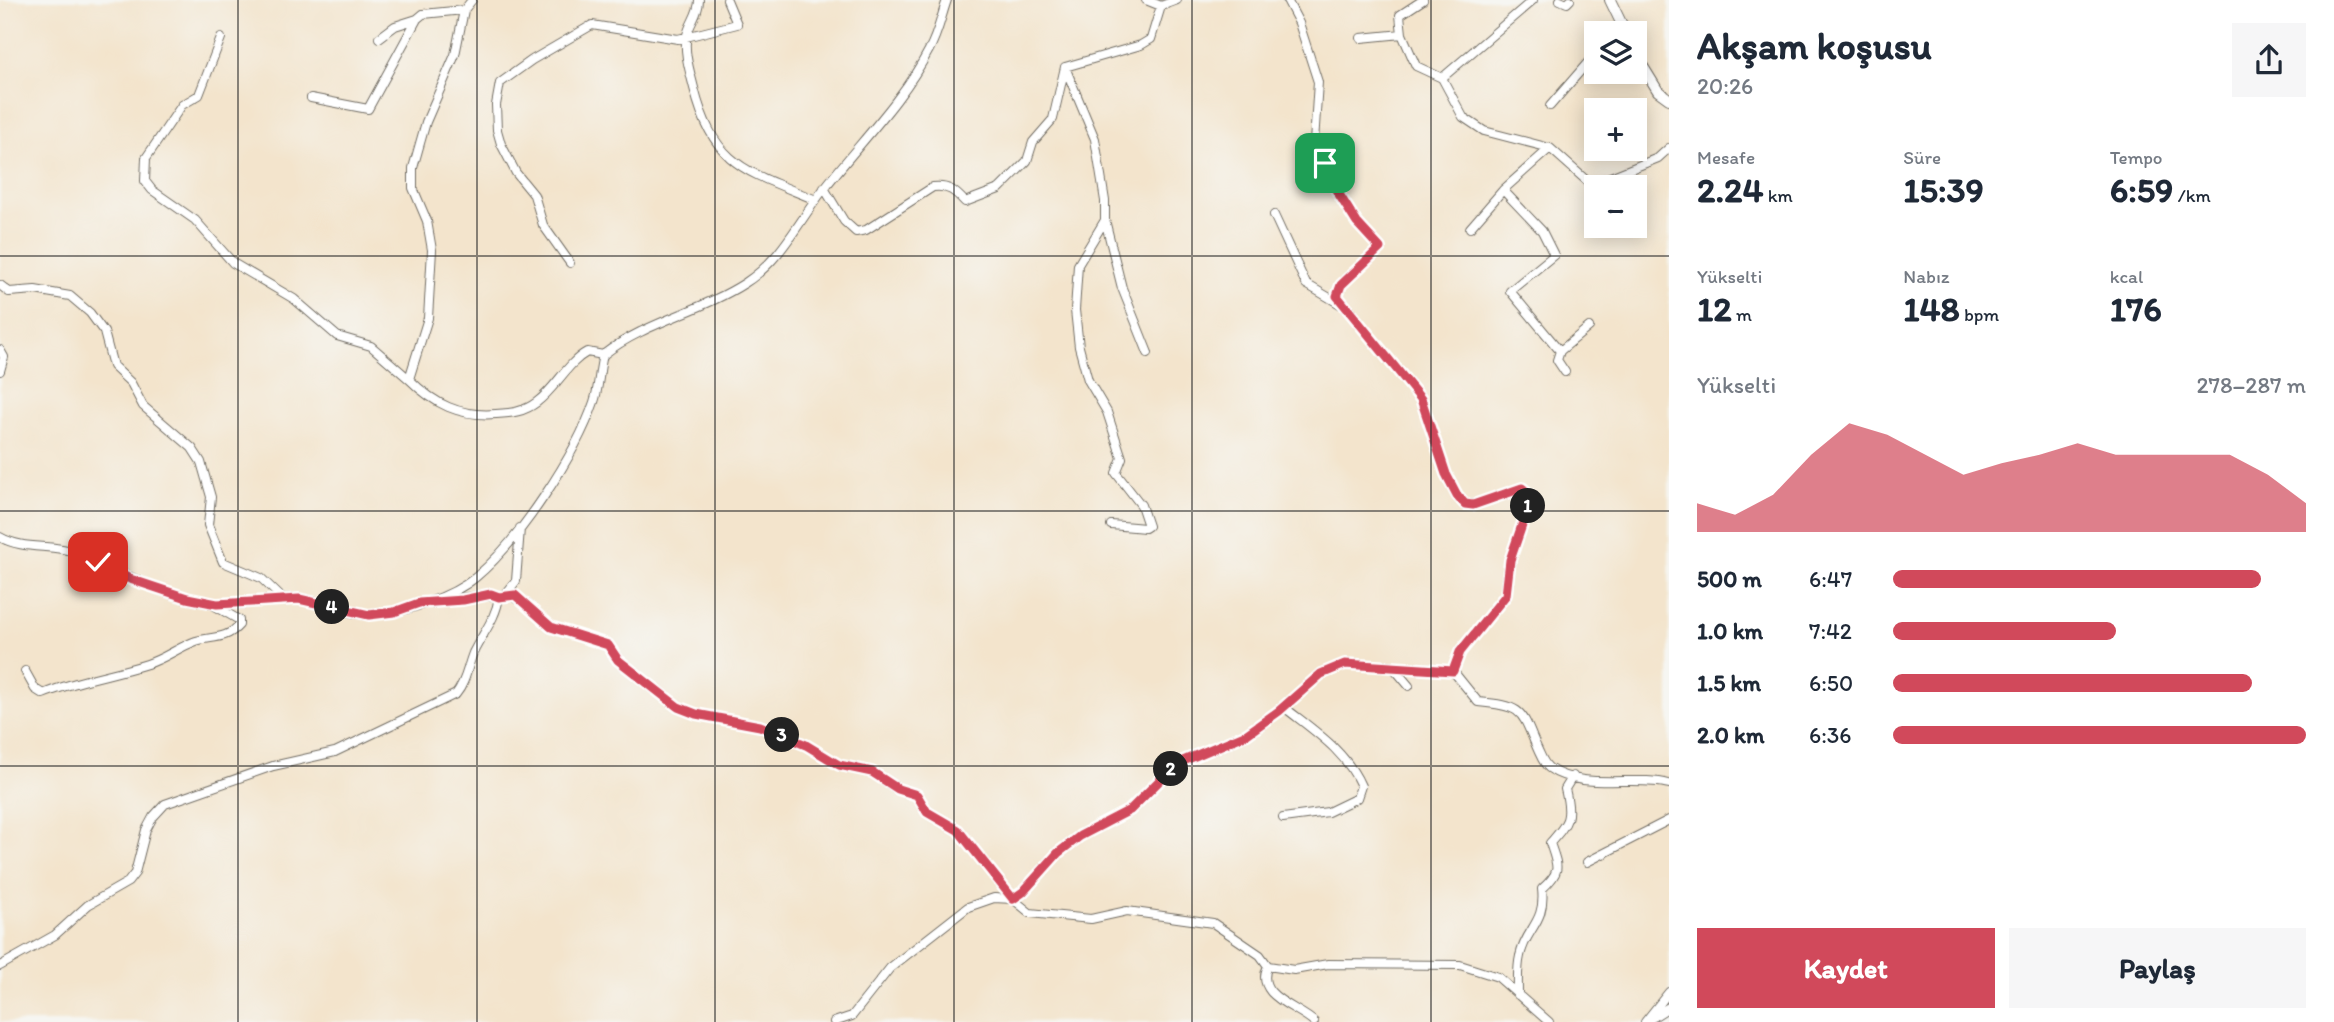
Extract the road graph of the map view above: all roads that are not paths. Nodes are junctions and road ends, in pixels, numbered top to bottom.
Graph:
1 (472, 0) edge
2 (699, 0) edge
3 (727, 0) edge
4 (947, 0) edge
5 (1146, 0) edge
6 (1177, 0) edge
7 (1287, 0) edge
8 (1423, 0) edge
9 (1533, 0) edge
10 (1560, 0) edge
11 (1570, 0) edge
12 (1610, 0) edge
13 (1161, 6) junction
14 (464, 10) junction
15 (417, 19) junction
16 (1619, 21) edge
17 (1402, 34) junction
18 (221, 37) dead end
19 (686, 37) junction
20 (1362, 37) dead end
21 (379, 38) dead end
22 (1065, 67) junction
23 (1584, 67) edge
24 (1647, 73) edge
25 (1442, 78) junction
26 (311, 98) dead end
27 (1669, 100) edge
28 (1549, 106) dead end
29 (1550, 148) junction
30 (1669, 148) edge
31 (1620, 175) edge
32 (1584, 178) edge
33 (824, 188) junction
34 (1503, 190) junction
35 (816, 200) junction
36 (1275, 215) dead end
37 (1105, 220) junction
38 (1471, 228) dead end
39 (570, 263) dead end
40 (0, 285) edge
41 (1346, 307) junction
42 (1589, 327) dead end
43 (0, 350) edge
44 (1560, 351) junction
45 (1147, 352) dead end
46 (603, 355) junction
47 (0, 371) edge
48 (1564, 372) dead end
49 (408, 379) junction
50 (1111, 525) dead end
51 (520, 527) junction
52 (0, 537) edge
53 (503, 596) junction
54 (284, 600) junction
55 (208, 603) junction
56 (419, 603) junction
57 (1393, 667) junction
58 (25, 671) dead end
59 (1453, 671) junction
60 (1409, 686) dead end
61 (1284, 707) junction
62 (1573, 776) junction
63 (1669, 784) edge
64 (1283, 818) dead end
65 (1669, 820) edge
66 (1587, 862) dead end
67 (1013, 899) junction
68 (1268, 966) junction
69 (0, 967) edge
70 (1669, 992) edge
71 (1518, 995) junction
72 (1669, 1007) edge
73 (834, 1022) edge
74 (1314, 1022) edge
75 (1549, 1022) edge

1 - 14 street
2 - 19 street
3 - 19 street
4 - 33 street
5 - 13 street
6 - 13 street
7 - 41 street
8 - 17 street
9 - 25 street
10 - 11 street
12 - 16 street
13 - 22 street
14 - 15 street
14 - 49 street
15 - 21 street
15 - 26 street
17 - 20 street
17 - 25 street
18 - 49 street
19 - 35 street
19 - 39 street
22 - 33 street
22 - 37 street
23 - 28 street
24 - 27 street
25 - 29 street
29 - 32 street
29 - 34 street
30 - 31 street
33 - 35 street
34 - 38 street
34 - 44 street
35 - 46 street
36 - 41 street
37 - 45 street
37 - 50 street
40 - 54 street
41 - 59 street
42 - 44 street
43 - 47 street
44 - 48 street
46 - 49 street
46 - 51 street
51 - 53 street
51 - 56 street
52 - 55 street
53 - 56 street
53 - 67 street
53 - 69 street
54 - 55 street
54 - 56 street
55 - 58 street
57 - 59 street
57 - 60 street
57 - 61 street
59 - 62 street
61 - 64 street
61 - 67 street
62 - 63 street
62 - 71 street
65 - 66 street
67 - 68 street
67 - 73 street
68 - 71 street
68 - 74 street
70 - 72 street
71 - 75 street

